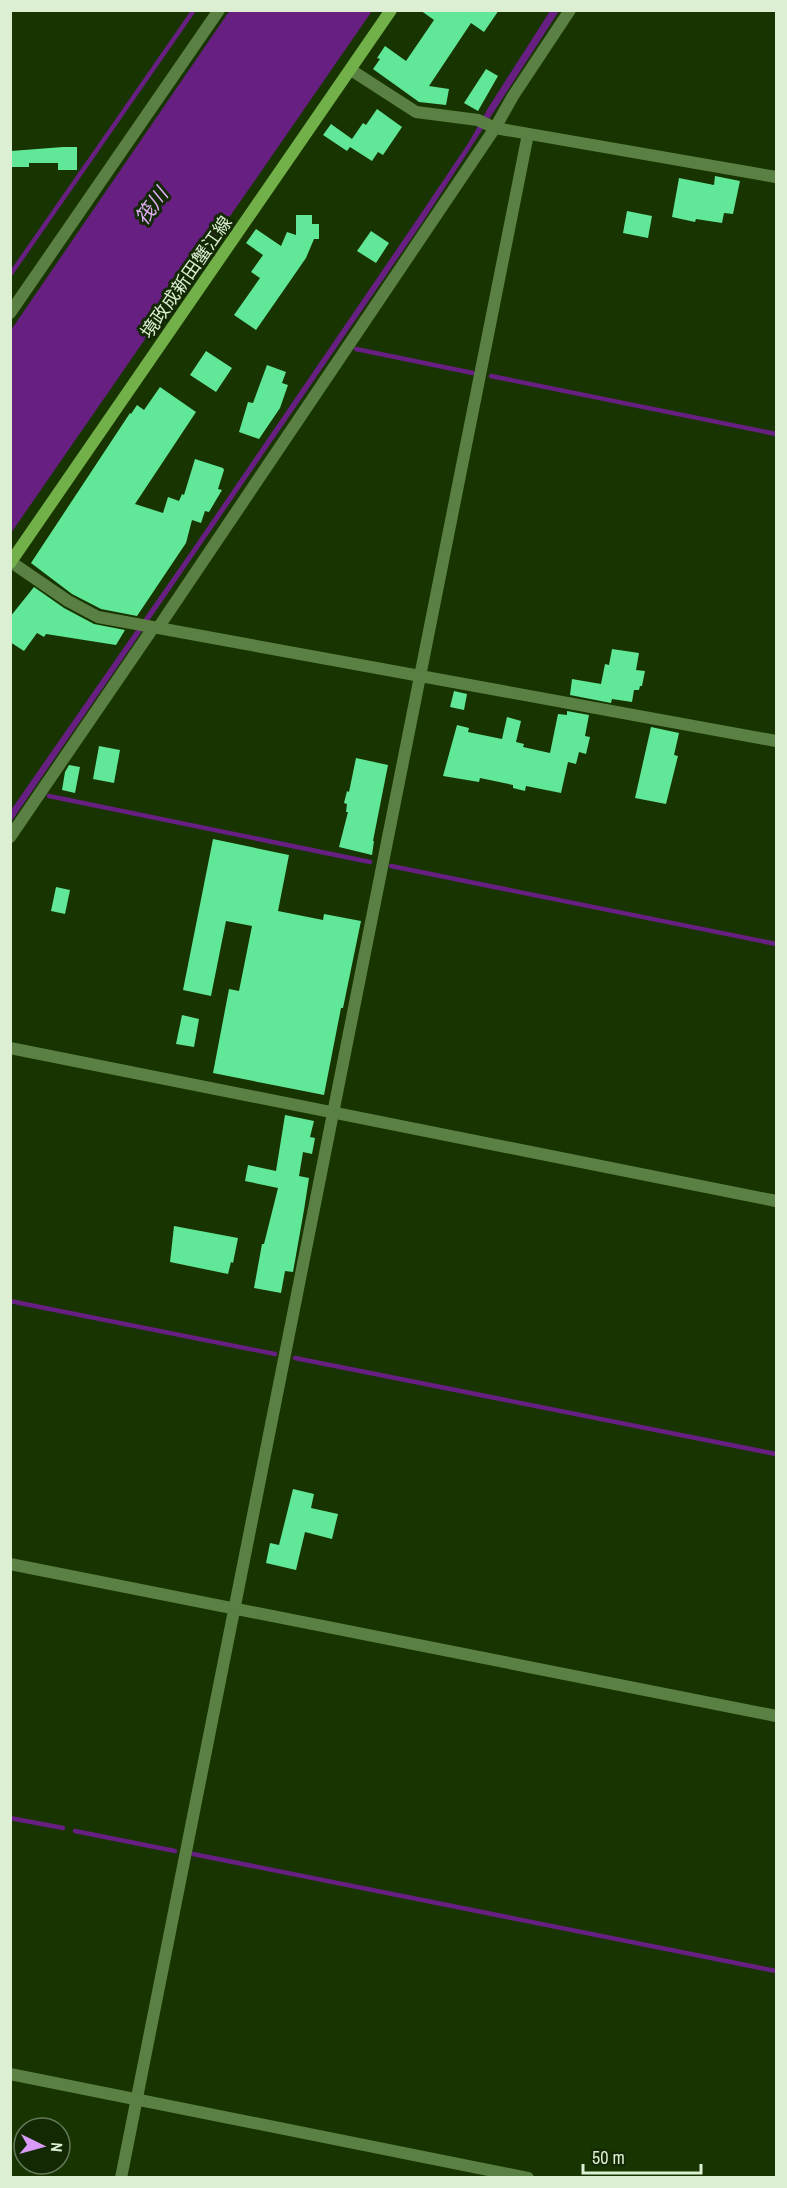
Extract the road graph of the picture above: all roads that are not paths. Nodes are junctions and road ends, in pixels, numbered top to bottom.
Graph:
1 (219, 10) edge
2 (391, 10) edge
3 (570, 10) edge
4 (351, 70) junction
5 (495, 129) junction
6 (528, 134) junction
7 (777, 177) edge
8 (10, 313) edge
9 (11, 562) edge
10 (154, 628) junction
11 (421, 677) junction
12 (777, 741) edge
13 (10, 837) edge
14 (10, 1048) edge
15 (332, 1112) junction
16 (777, 1201) edge
17 (10, 1564) edge
18 (235, 1610) junction
19 (777, 1716) edge
20 (10, 2073) edge
21 (136, 2098) junction
22 (120, 2178) edge
23 (528, 2178) edge

1 - 8 street
2 - 4 main road, 境政成新田蟹江線
3 - 5 street
4 - 5 street
4 - 9 main road, 境政成新田蟹江線
5 - 6 street
5 - 10 street
6 - 7 street
6 - 11 street
9 - 10 street
10 - 11 street
10 - 13 street
11 - 12 street
11 - 15 street
14 - 15 street
15 - 16 street
15 - 18 street
17 - 18 street
18 - 19 street
18 - 21 street
20 - 21 street
21 - 22 street
21 - 23 street

